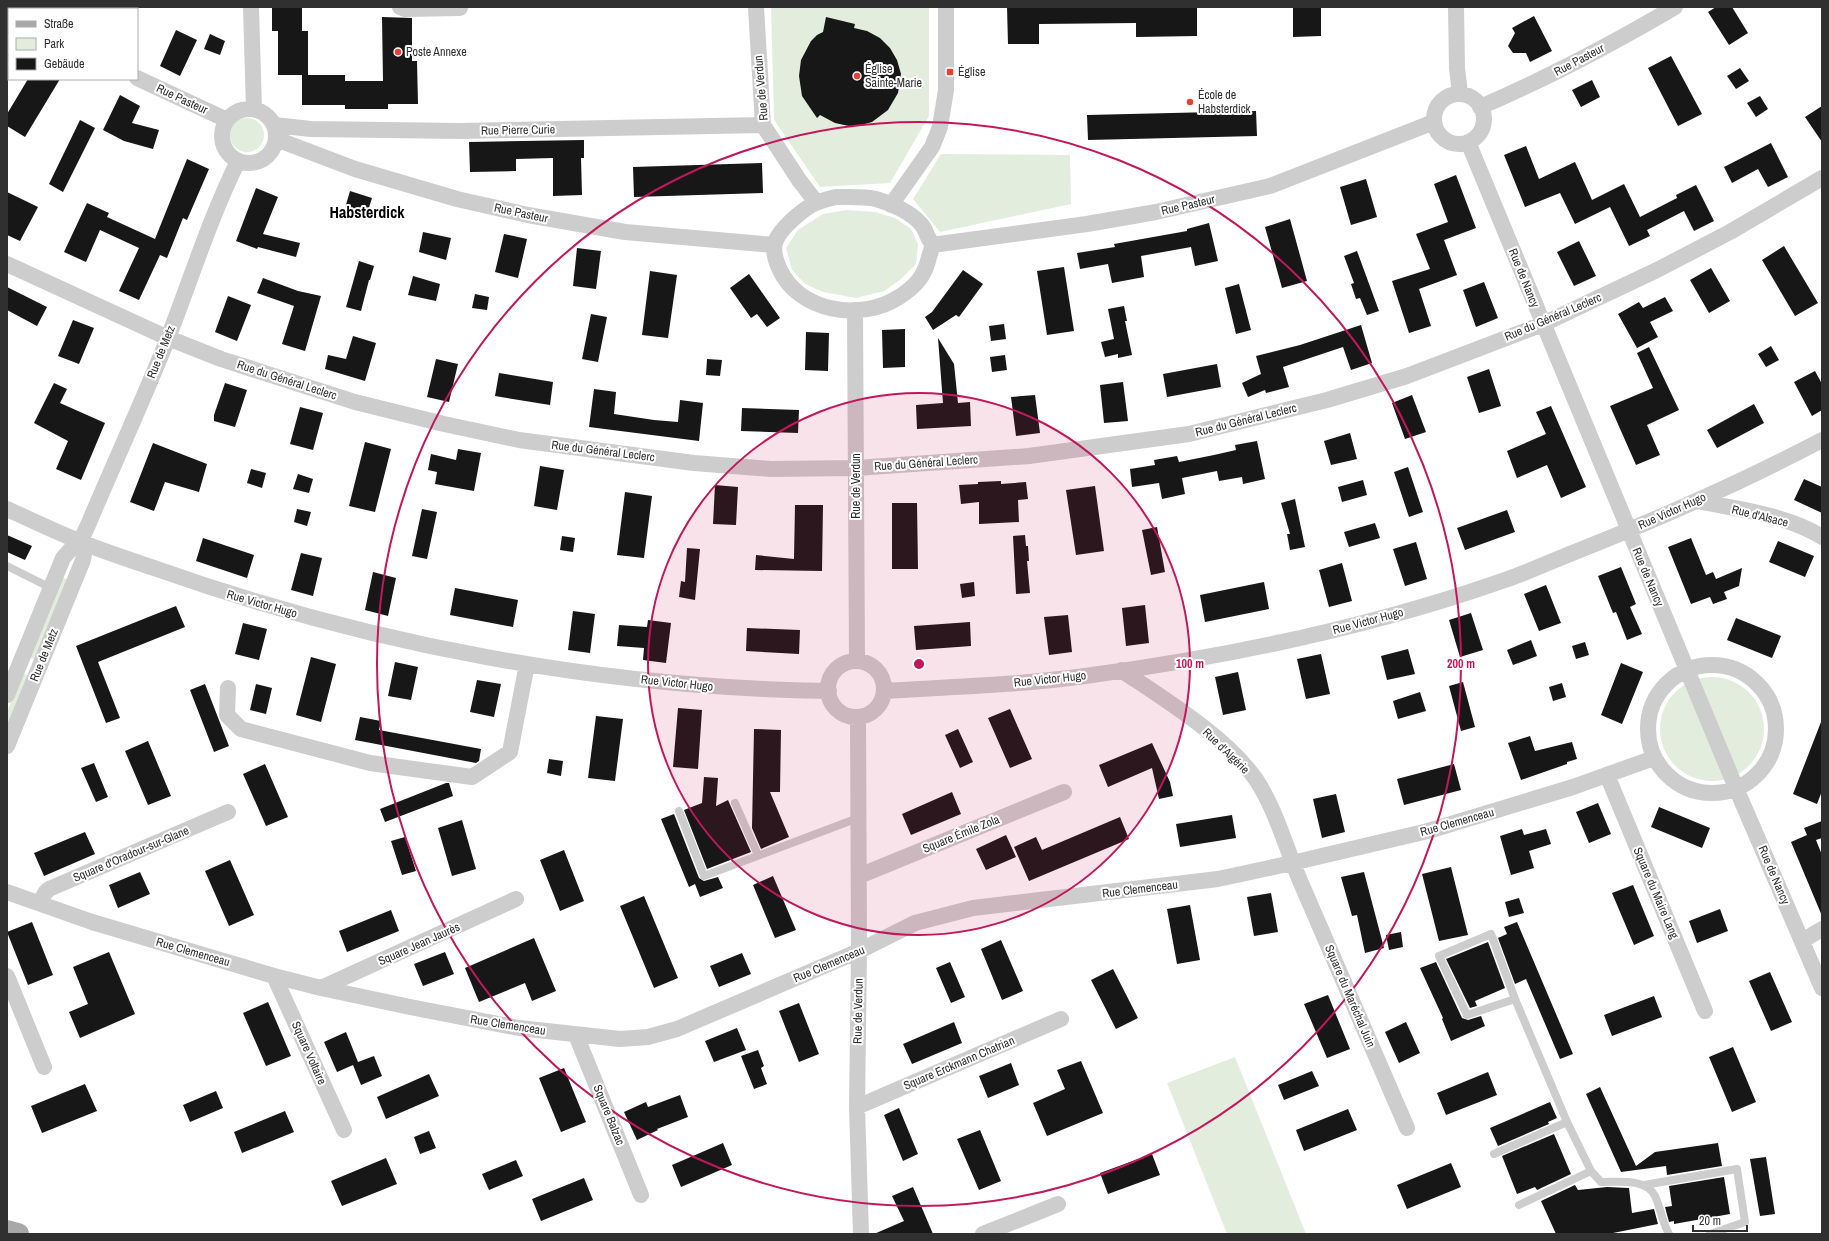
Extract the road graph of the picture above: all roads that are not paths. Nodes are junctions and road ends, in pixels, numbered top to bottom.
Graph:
1 (252, 7) edge
2 (400, 7) edge
3 (756, 7) edge
4 (946, 7) edge
5 (1456, 7) edge
6 (1675, 7) edge
7 (460, 8) dead end
8 (138, 78) edge
9 (1460, 94) junction
10 (1480, 106) junction
11 (254, 109) junction
12 (226, 120) junction
13 (1434, 122) junction
14 (763, 125) junction
15 (275, 132) junction
16 (1468, 142) junction
17 (238, 161) junction
18 (1822, 178) edge
19 (816, 202) junction
20 (891, 205) junction
21 (774, 245) junction
22 (932, 245) junction
23 (7, 264) edge
24 (855, 310) junction
25 (1543, 324) junction
26 (168, 338) junction
27 (1822, 440) edge
28 (856, 468) junction
29 (1697, 501) junction
30 (7, 509) edge
31 (1629, 531) junction
32 (1822, 537) edge
33 (80, 542) junction
34 (7, 566) edge
35 (51, 588) junction
36 (21, 660) junction
37 (857, 661) junction
38 (527, 664) junction
39 (39, 667) junction
40 (1688, 668) junction
41 (1121, 670) junction
42 (228, 688) dead end
43 (829, 691) junction
44 (884, 691) junction
45 (7, 695) edge
46 (858, 717) junction
47 (7, 746) edge
48 (1654, 758) junction
49 (1606, 775) junction
50 (1736, 788) junction
51 (1064, 792) dead end
52 (735, 803) dead end
53 (679, 810) dead end
54 (228, 812) dead end
55 (858, 818) junction
56 (758, 855) junction
57 (1292, 863) junction
58 (859, 876) junction
59 (7, 892) edge
60 (516, 899) dead end
61 (40, 903) junction
62 (1822, 929) edge
63 (1802, 941) junction
64 (859, 951) junction
65 (7, 976) edge
66 (274, 976) junction
67 (321, 988) junction
68 (1822, 988) edge
69 (1514, 999) junction
70 (1705, 1011) dead end
71 (1061, 1019) dead end
72 (576, 1035) junction
73 (44, 1067) dead end
74 (857, 1107) junction
75 (1567, 1122) junction
76 (1407, 1128) dead end
77 (344, 1130) dead end
78 (1494, 1154) dead end
79 (1591, 1171) junction
80 (1644, 1185) junction
81 (642, 1195) dead end
82 (1058, 1204) dead end
83 (1519, 1204) dead end
84 (7, 1231) edge
85 (18, 1234) edge
86 (861, 1234) edge
87 (983, 1234) edge
88 (1669, 1234) edge
89 (1710, 1234) edge

1 - 11 street
2 - 7 street
3 - 14 street, Rue de Verdun
4 - 20 street
5 - 9 street
6 - 10 street, Rue Pasteur
8 - 12 street, Rue Pasteur
9 - 10 street
9 - 13 street
10 - 16 street
11 - 12 street
11 - 15 street, Rue Pasteur
12 - 17 street
13 - 16 street
13 - 22 street, Rue Pasteur
14 - 15 street, Rue Pierre Curie
14 - 19 street, Rue de Verdun
15 - 17 street
15 - 21 street, Rue Pasteur
16 - 25 street, Rue de Nancy
17 - 26 street, Rue de Metz
18 - 25 street, Rue du Général Leclerc
19 - 20 street
19 - 21 street
20 - 22 street
21 - 24 street
22 - 24 street
23 - 26 street, Rue du Général Leclerc
24 - 28 street, Rue de Verdun
25 - 28 street, Rue du Général Leclerc
25 - 31 street, Rue de Nancy
26 - 28 street, Rue du Général Leclerc
26 - 33 street, Rue de Metz
27 - 29 street, Rue Victor Hugo
28 - 37 street, Rue de Verdun
29 - 31 street, Rue Victor Hugo
29 - 32 street, Rue d'Alsace
30 - 33 street, Rue Victor Hugo
31 - 40 street, Rue de Nancy
31 - 41 street, Rue Victor Hugo
33 - 35 street, Rue de Metz
33 - 38 street, Rue Victor Hugo
33 - 39 street, Rue de Metz
34 - 35 lane
35 - 36 street, Rue de Metz
36 - 39 street
36 - 45 street, Rue de Metz
37 - 43 street
37 - 44 street
38 - 42 street
38 - 43 street, Rue Victor Hugo
39 - 47 street, Rue de Metz
40 - 48 street
40 - 50 street, Rue de Nancy
40 - 50 street
41 - 44 street, Rue Victor Hugo
41 - 57 street, Rue d'Algérie
43 - 46 street
44 - 46 street
46 - 55 street, Rue de Verdun
48 - 49 street, Rue Clemenceau
48 - 50 street
49 - 57 street, Rue Clemenceau
49 - 70 street, Square du Maire Lang
50 - 63 street, Rue de Nancy
51 - 58 street, Square Émile Zola
52 - 56 lane
53 - 56 lane
54 - 61 street, Square d'Oradour-sur-Glane
55 - 56 lane
55 - 58 street, Rue de Verdun
57 - 64 street, Rue Clemenceau
57 - 76 street, Square du Maréchal Juin
58 - 64 street, Rue de Verdun
59 - 61 street, Rue Clemenceau
60 - 67 street, Square Jean Jaurès
61 - 66 street, Rue Clemenceau
62 - 63 street
63 - 68 street, Rue de Nancy
64 - 72 street, Rue Clemenceau
64 - 74 street, Rue de Verdun
65 - 73 street
66 - 67 street, Rue Clemenceau
66 - 77 street, Square Voltaire
67 - 72 street, Rue Clemenceau
69 - 69 lane
69 - 75 lane
71 - 74 street, Square Erckmann Chatrian
72 - 81 street, Square Balzac
74 - 86 street, Rue de Verdun
75 - 78 lane
75 - 79 lane
79 - 80 lane
79 - 83 lane
80 - 88 lane
80 - 89 lane
82 - 87 street
84 - 85 main road

